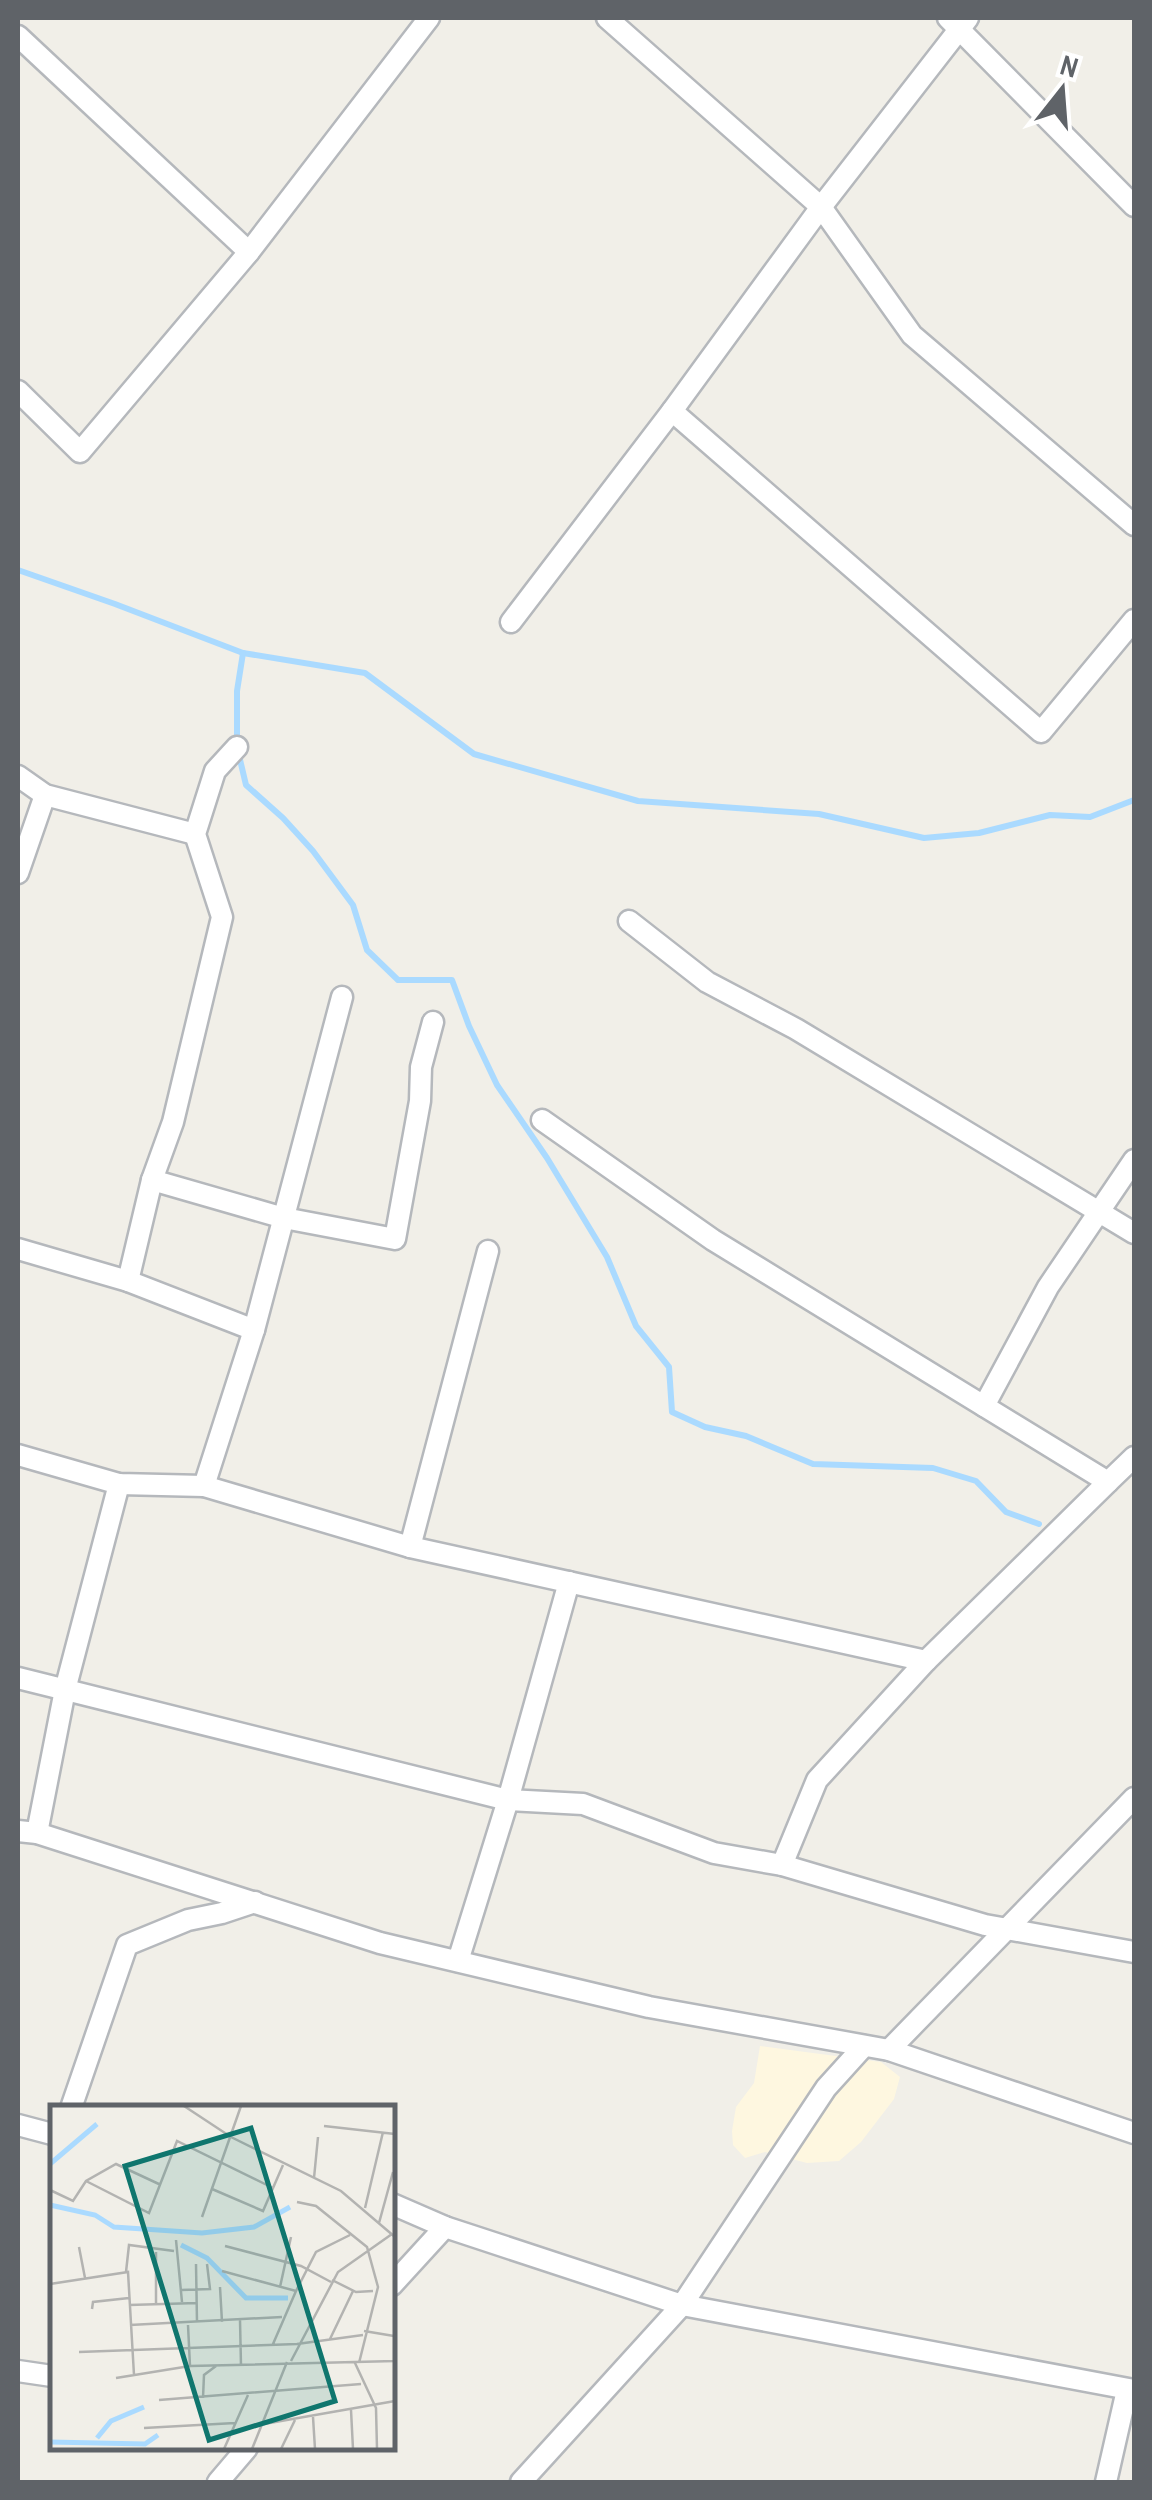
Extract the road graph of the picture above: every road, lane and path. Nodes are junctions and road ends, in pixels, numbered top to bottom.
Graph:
1 (429, 18) edge
2 (607, 18) edge
3 (958, 22) edge
4 (18, 36) edge
5 (1134, 206) edge
6 (821, 207) junction
7 (249, 252) junction
8 (18, 391) edge
9 (672, 411) junction
10 (1134, 525) edge
11 (1134, 620) edge
12 (511, 622) dead end
13 (237, 747) dead end
14 (18, 776) edge
15 (45, 795) junction
16 (196, 834) junction
17 (18, 872) edge
18 (629, 921) dead end
19 (342, 997) dead end
20 (433, 1022) dead end
21 (542, 1120) dead end
22 (1134, 1160) edge
23 (152, 1180) junction
24 (1098, 1211) junction
25 (284, 1218) junction
26 (1134, 1232) edge
27 (18, 1249) edge
28 (488, 1251) dead end
29 (128, 1281) junction
30 (254, 1330) junction
31 (984, 1406) junction
32 (18, 1455) edge
33 (1134, 1457) edge
34 (1108, 1482) junction
35 (119, 1484) junction
36 (204, 1486) junction
37 (410, 1548) junction
38 (568, 1582) junction
39 (926, 1661) junction
40 (18, 1678) edge
41 (65, 1690) junction
42 (1134, 1798) edge
43 (508, 1800) junction
44 (27, 1832) edge
45 (782, 1865) junction
46 (254, 1902) junction
47 (1008, 1929) junction
48 (1134, 1952) edge
49 (458, 1961) junction
50 (864, 2046) junction
51 (889, 2050) junction
52 (73, 2105) edge
53 (18, 2125) edge
54 (50, 2133) edge
55 (1134, 2134) edge
56 (395, 2205) edge
57 (446, 2227) junction
58 (395, 2283) edge
59 (682, 2305) junction
60 (18, 2371) edge
61 (50, 2376) edge
62 (1131, 2390) edge
63 (245, 2450) edge
64 (218, 2482) edge
65 (521, 2482) edge
66 (1106, 2482) edge

1 - 7 street
2 - 6 street
3 - 5 street
3 - 6 street
4 - 7 street
6 - 9 street
6 - 10 street
7 - 8 street
9 - 11 street
9 - 12 street
13 - 16 street
14 - 15 street
15 - 16 street
15 - 17 street
16 - 23 street
18 - 24 street
19 - 25 street
20 - 25 street
21 - 31 street
22 - 24 street
23 - 25 street
23 - 29 street
24 - 26 street
24 - 31 street
25 - 30 street
27 - 29 street
28 - 37 street
29 - 30 street
30 - 36 street
31 - 34 street
32 - 35 street
33 - 34 street
34 - 39 street
35 - 36 street
35 - 41 street
36 - 37 street
37 - 38 street
38 - 39 street
38 - 43 street
39 - 45 street
40 - 41 street
41 - 43 street
41 - 44 street
42 - 47 street
43 - 45 street
43 - 49 street
44 - 46 street
45 - 47 street
46 - 49 street
46 - 52 street
47 - 48 street
47 - 51 street
49 - 50 street
50 - 51 street
50 - 59 street
51 - 55 street
53 - 54 street
56 - 57 street
57 - 58 street
57 - 59 street
59 - 62 street
59 - 65 street
60 - 61 street
62 - 66 street
63 - 64 street

